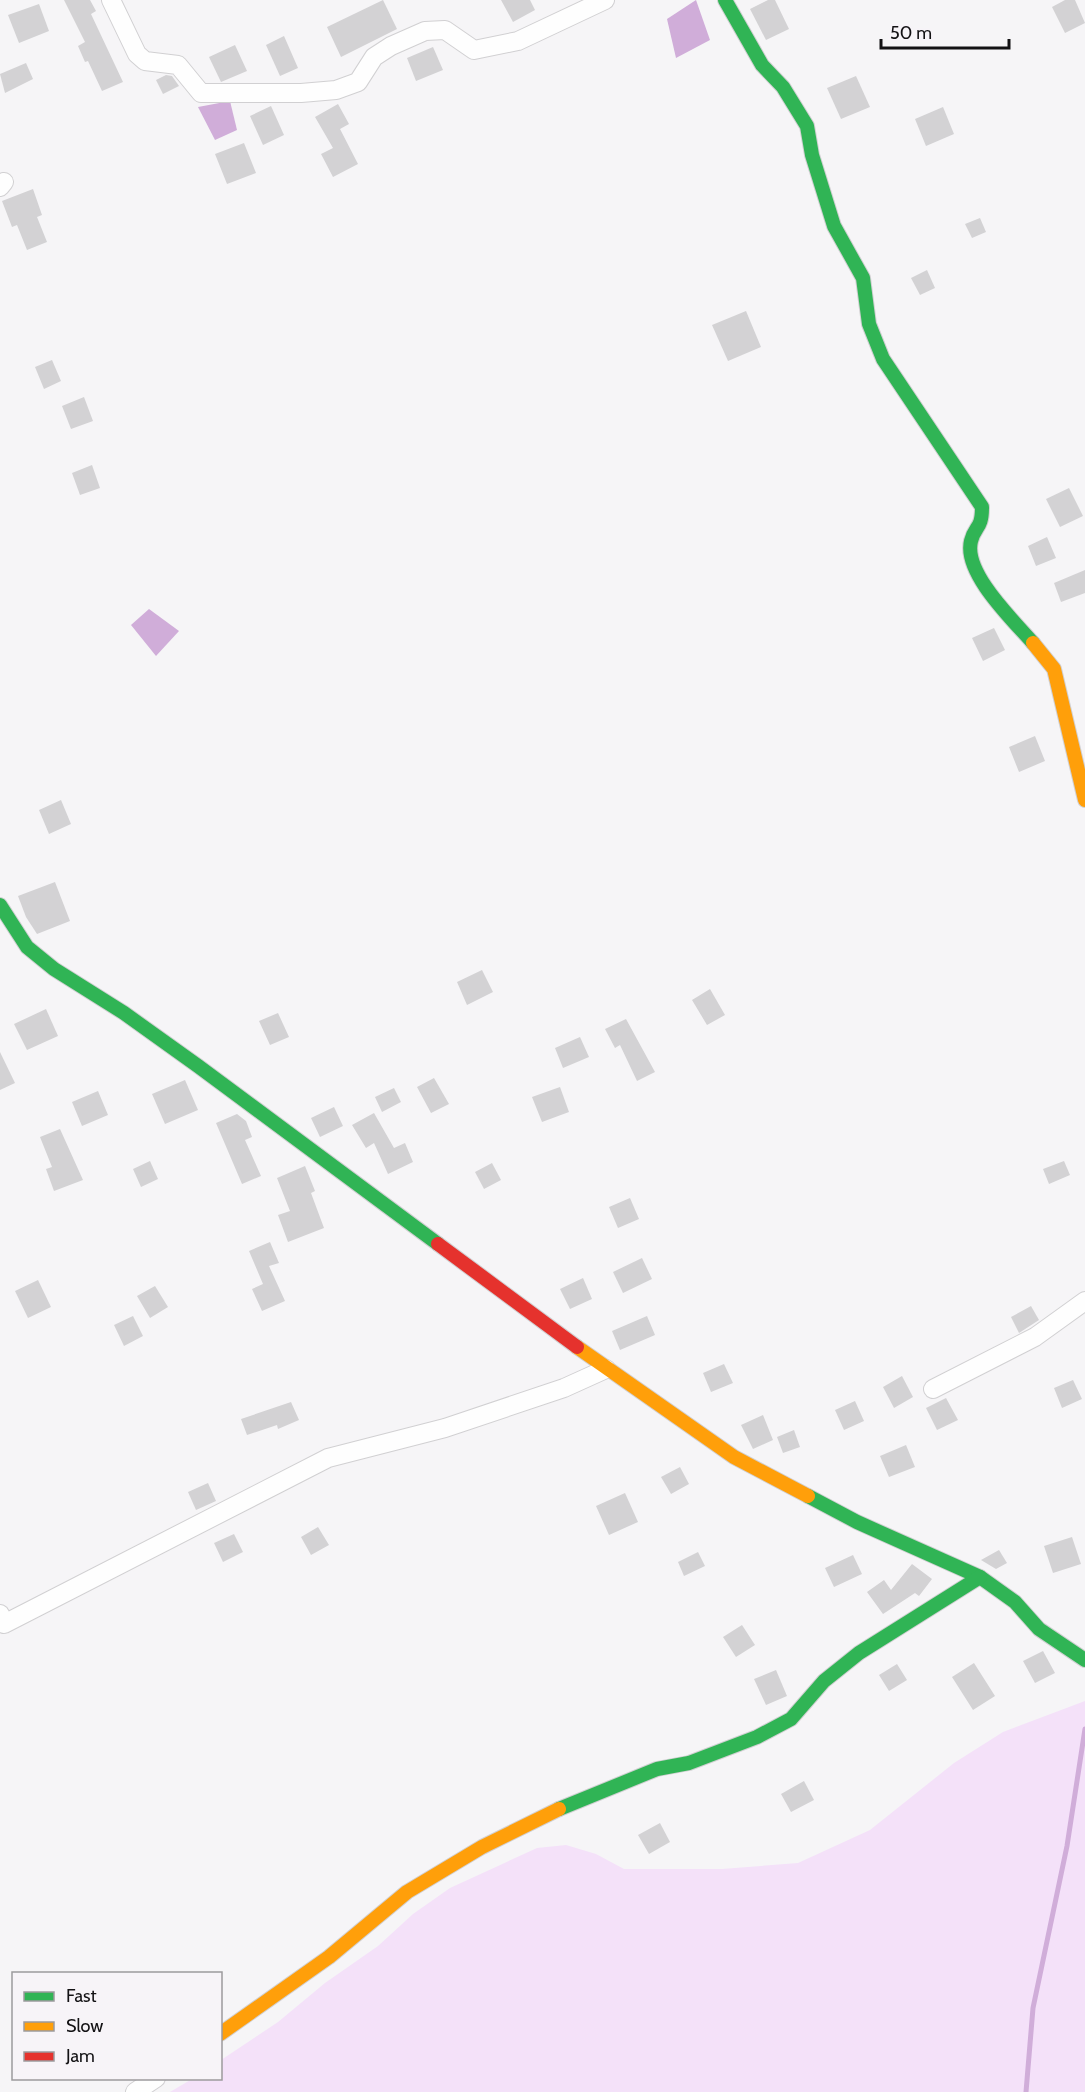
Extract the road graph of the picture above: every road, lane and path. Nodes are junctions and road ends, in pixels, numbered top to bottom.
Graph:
1 (111, 0) edge
2 (605, 0) edge
3 (725, 0) edge
4 (1085, 800) edge
5 (0, 905) edge
6 (1085, 1301) edge
7 (606, 1369) junction
8 (933, 1389) dead end
9 (980, 1577) junction
10 (0, 1614) edge
11 (1085, 1660) edge
12 (222, 2033) edge
13 (154, 2080) edge
14 (135, 2092) edge

1 - 2 street
3 - 4 street
5 - 7 street
6 - 8 street
7 - 9 street
7 - 10 street
9 - 11 street
9 - 12 street
13 - 14 street

